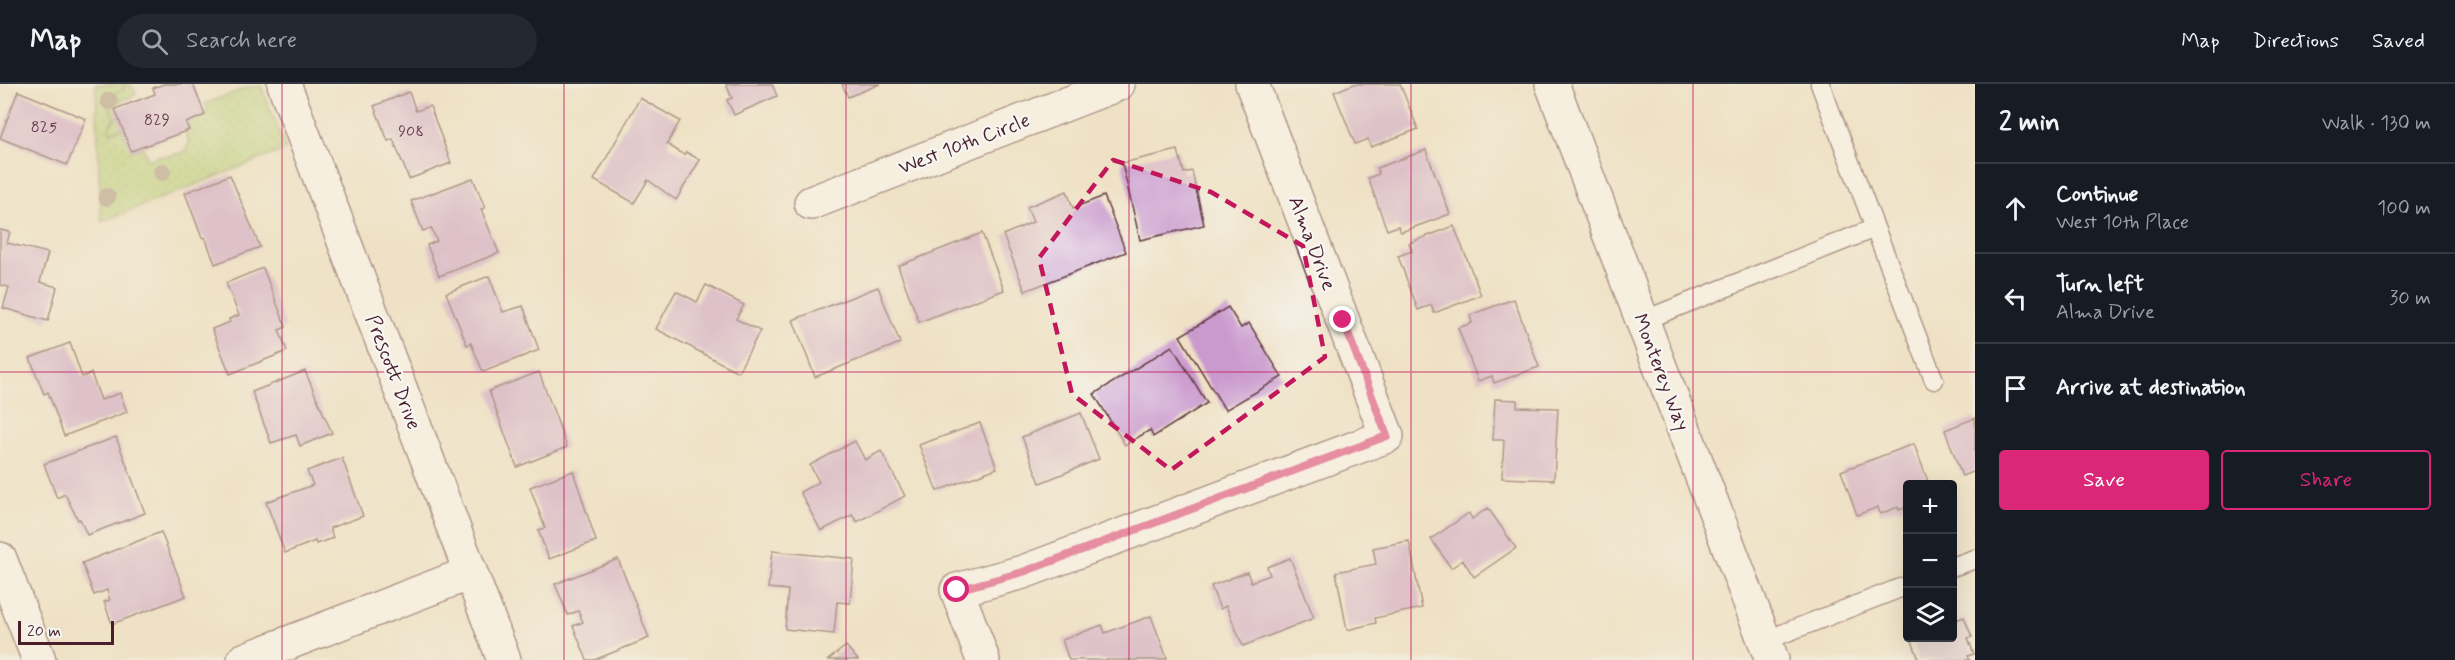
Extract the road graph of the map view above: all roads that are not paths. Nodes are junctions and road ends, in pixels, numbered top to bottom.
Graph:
1 (284, 84) edge
2 (1118, 84) edge
3 (1252, 84) edge
4 (1552, 84) edge
5 (1820, 84) edge
6 (811, 203) dead end
7 (1875, 228) junction
8 (1642, 321) junction
9 (1934, 380) dead end
10 (0, 559) edge
11 (1975, 559) edge
12 (1957, 566) edge
13 (470, 573) junction
14 (1903, 587) edge
15 (1768, 650) edge
16 (39, 660) edge
17 (244, 660) edge
18 (504, 660) edge
19 (983, 660) edge

1 - 13 street, Prescott Drive
2 - 6 street, West 10th Circle
3 - 19 street, Alma Drive
4 - 8 street, Monterey Way
5 - 7 lane
7 - 8 lane
7 - 9 lane
8 - 15 street, Monterey Way
10 - 16 street
11 - 12 lane
13 - 17 street
13 - 18 street, Prescott Drive
14 - 15 lane

